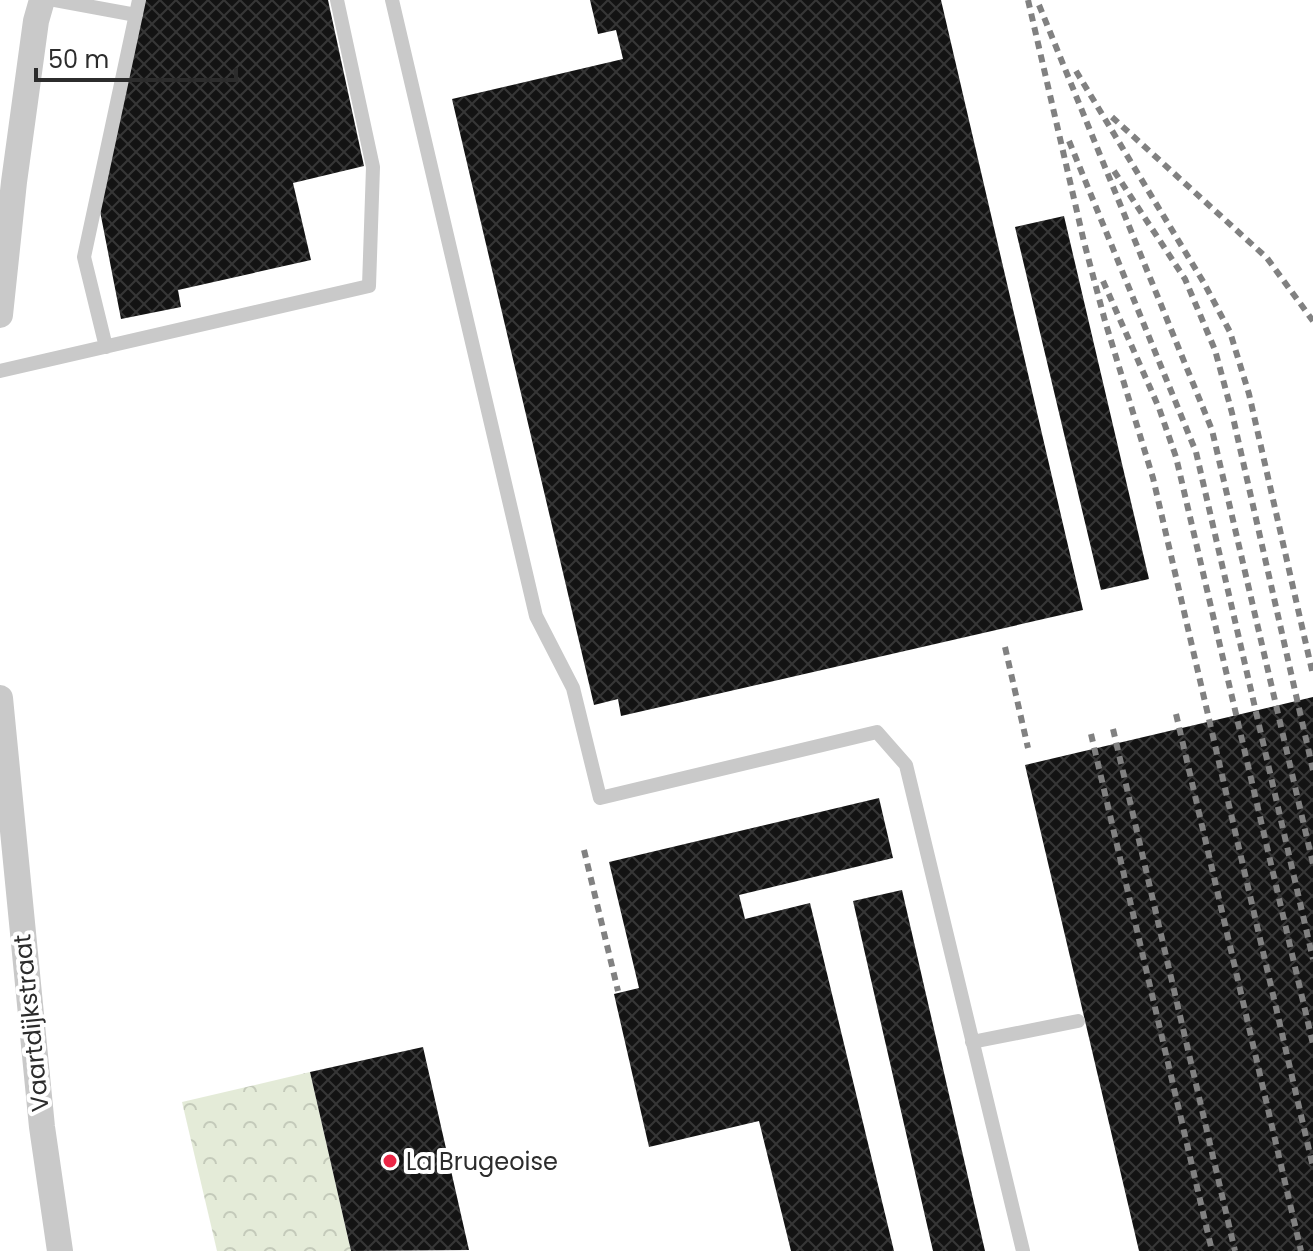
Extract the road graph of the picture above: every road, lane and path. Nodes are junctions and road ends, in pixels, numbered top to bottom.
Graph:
1 (42, 0) edge
2 (55, 0) edge
3 (337, 0) edge
4 (392, 0) edge
5 (138, 7) edge
6 (0, 315) edge
7 (106, 347) junction
8 (0, 371) edge
9 (0, 698) edge
10 (1078, 1021) dead end
11 (972, 1042) junction
12 (60, 1251) edge
13 (1023, 1251) edge

1 - 6 street
2 - 5 lane
3 - 7 lane
4 - 11 lane
5 - 7 lane
7 - 8 lane
9 - 12 street, Vaartdijkstraat
10 - 11 lane
11 - 13 lane

